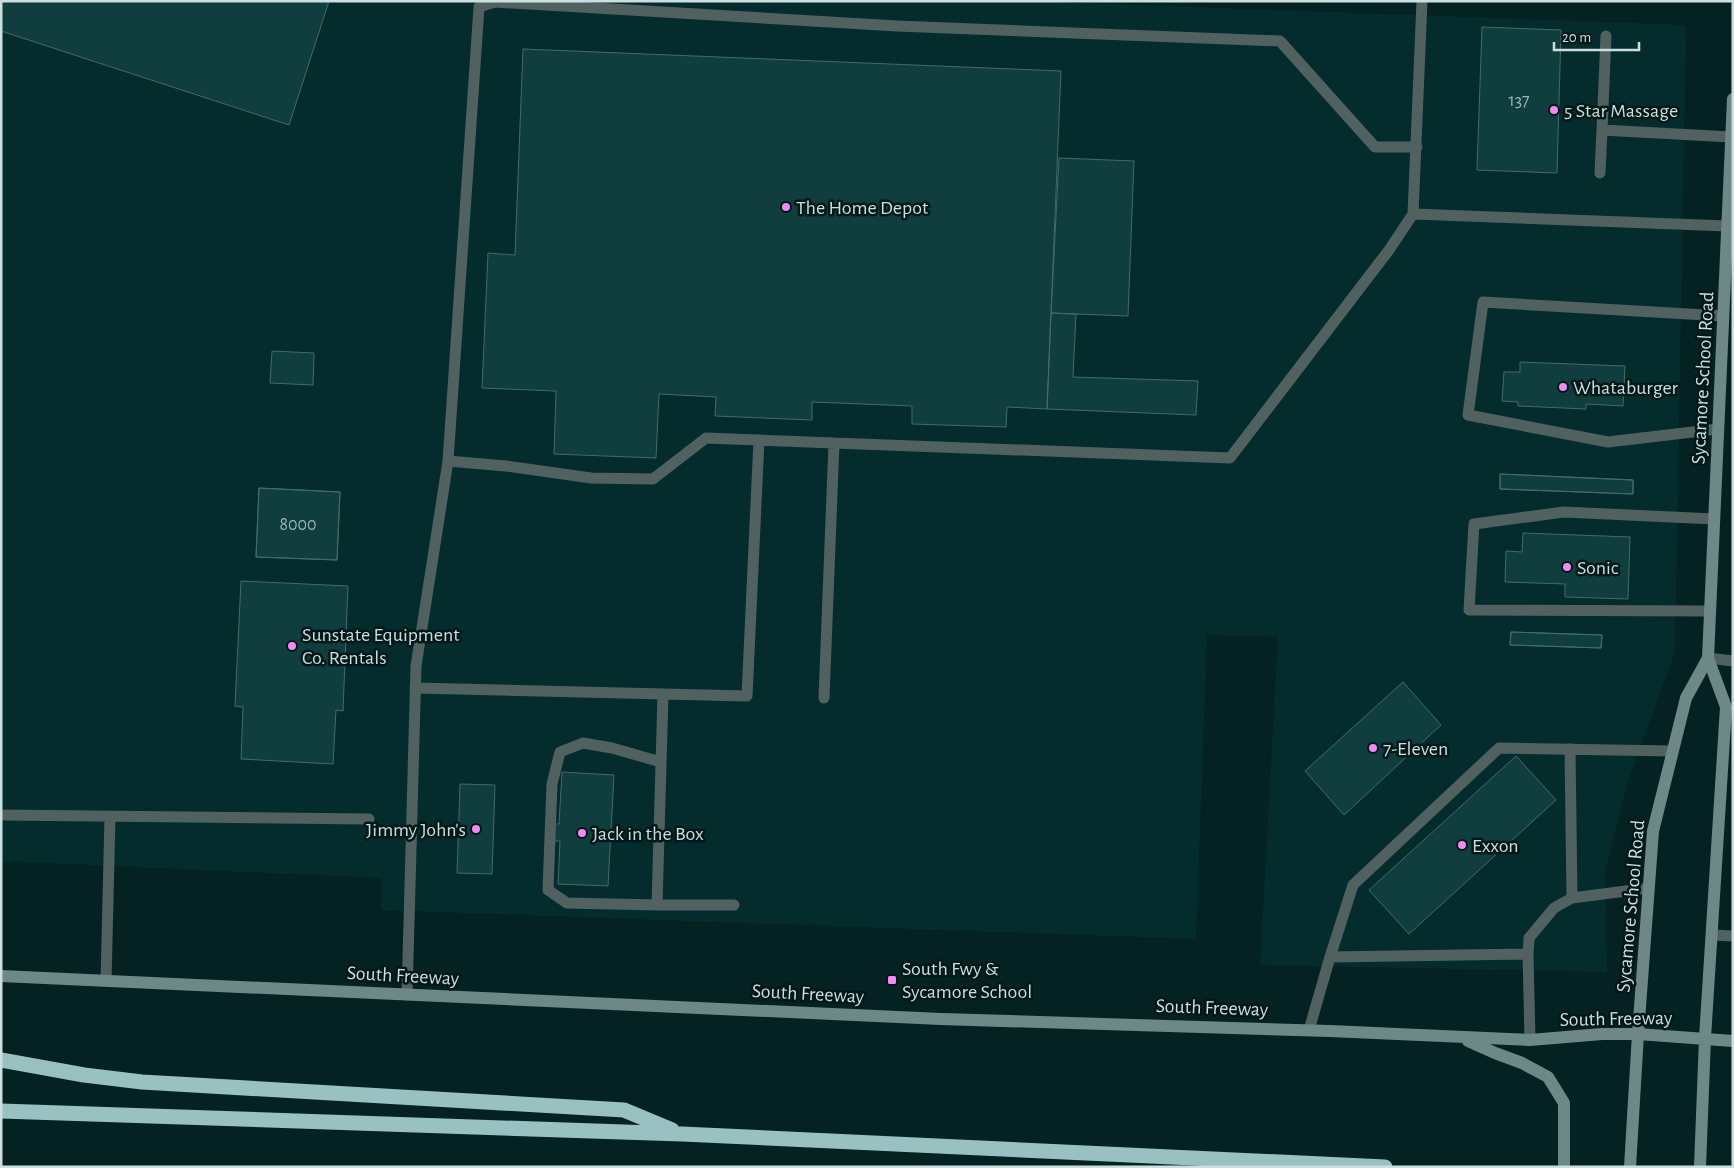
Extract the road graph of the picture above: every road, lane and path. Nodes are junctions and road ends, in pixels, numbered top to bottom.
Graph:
1 (1422, 1) edge
2 (1606, 36) dead end
3 (1733, 99) edge
4 (1602, 130) junction
5 (1731, 137) junction
6 (1417, 147) junction
7 (1600, 173) dead end
8 (1413, 214) junction
9 (1727, 226) junction
10 (1723, 316) junction
11 (1718, 429) junction
12 (759, 440) junction
13 (834, 443) junction
14 (448, 461) junction
15 (1714, 519) junction
16 (1710, 611) junction
17 (1708, 658) junction
18 (1733, 661) edge
19 (415, 688) junction
20 (663, 694) junction
21 (824, 698) dead end
22 (1570, 749) junction
23 (1673, 751) junction
24 (1728, 755) edge
25 (661, 762) junction
26 (1, 816) edge
27 (110, 817) junction
28 (369, 819) dead end
29 (1649, 888) junction
30 (1572, 898) junction
31 (657, 905) junction
32 (734, 905) dead end
33 (1712, 935) junction
34 (1733, 936) edge
35 (1528, 954) junction
36 (1330, 957) junction
37 (1, 976) edge
38 (106, 981) junction
39 (408, 995) junction
40 (1309, 1030) junction
41 (1638, 1034) junction
42 (1463, 1038) junction
43 (1705, 1038) junction
44 (1530, 1040) junction
45 (1733, 1040) edge
46 (1, 1060) edge
47 (1, 1112) edge
48 (682, 1134) junction
49 (1385, 1167) edge
50 (1564, 1167) edge
51 (1630, 1167) edge
52 (1700, 1167) edge

1 - 6 lane
2 - 4 lane
3 - 5 main road, Sycamore School Road
4 - 5 lane
4 - 7 lane
5 - 9 main road, Sycamore School Road
6 - 8 lane
6 - 14 lane
8 - 9 lane
8 - 13 lane
9 - 10 main road, Sycamore School Road
10 - 11 main road, Sycamore School Road
10 - 11 lane
11 - 15 main road, Sycamore School Road
12 - 13 lane
12 - 14 lane
12 - 20 lane
13 - 21 lane
14 - 19 lane
15 - 16 main road, Sycamore School Road
15 - 16 lane
16 - 17 main road, Sycamore School Road
17 - 18 lane
17 - 23 main road, Sycamore School Road
17 - 24 main road, Sycamore School Road
19 - 20 lane
19 - 39 lane
20 - 25 lane
22 - 23 lane
22 - 30 lane
22 - 36 lane
23 - 29 main road, Sycamore School Road
24 - 33 main road, Sycamore School Road
25 - 31 lane
25 - 31 lane
26 - 27 lane
27 - 28 lane
27 - 38 lane
29 - 30 lane
29 - 41 main road, Sycamore School Road
30 - 35 lane
31 - 32 lane
33 - 34 lane
33 - 43 main road, Sycamore School Road
35 - 36 lane
35 - 44 lane
36 - 40 lane
37 - 38 main road, South Freeway
38 - 39 main road, South Freeway
39 - 40 main road, South Freeway
40 - 42 main road, South Freeway
41 - 43 main road, South Freeway
41 - 44 main road, South Freeway
41 - 51 main road, Sycamore School Road
42 - 44 main road, South Freeway
42 - 50 main road
43 - 45 main road, South Freeway
43 - 52 main road, Sycamore School Road
46 - 48 highway
47 - 48 highway
48 - 49 highway

